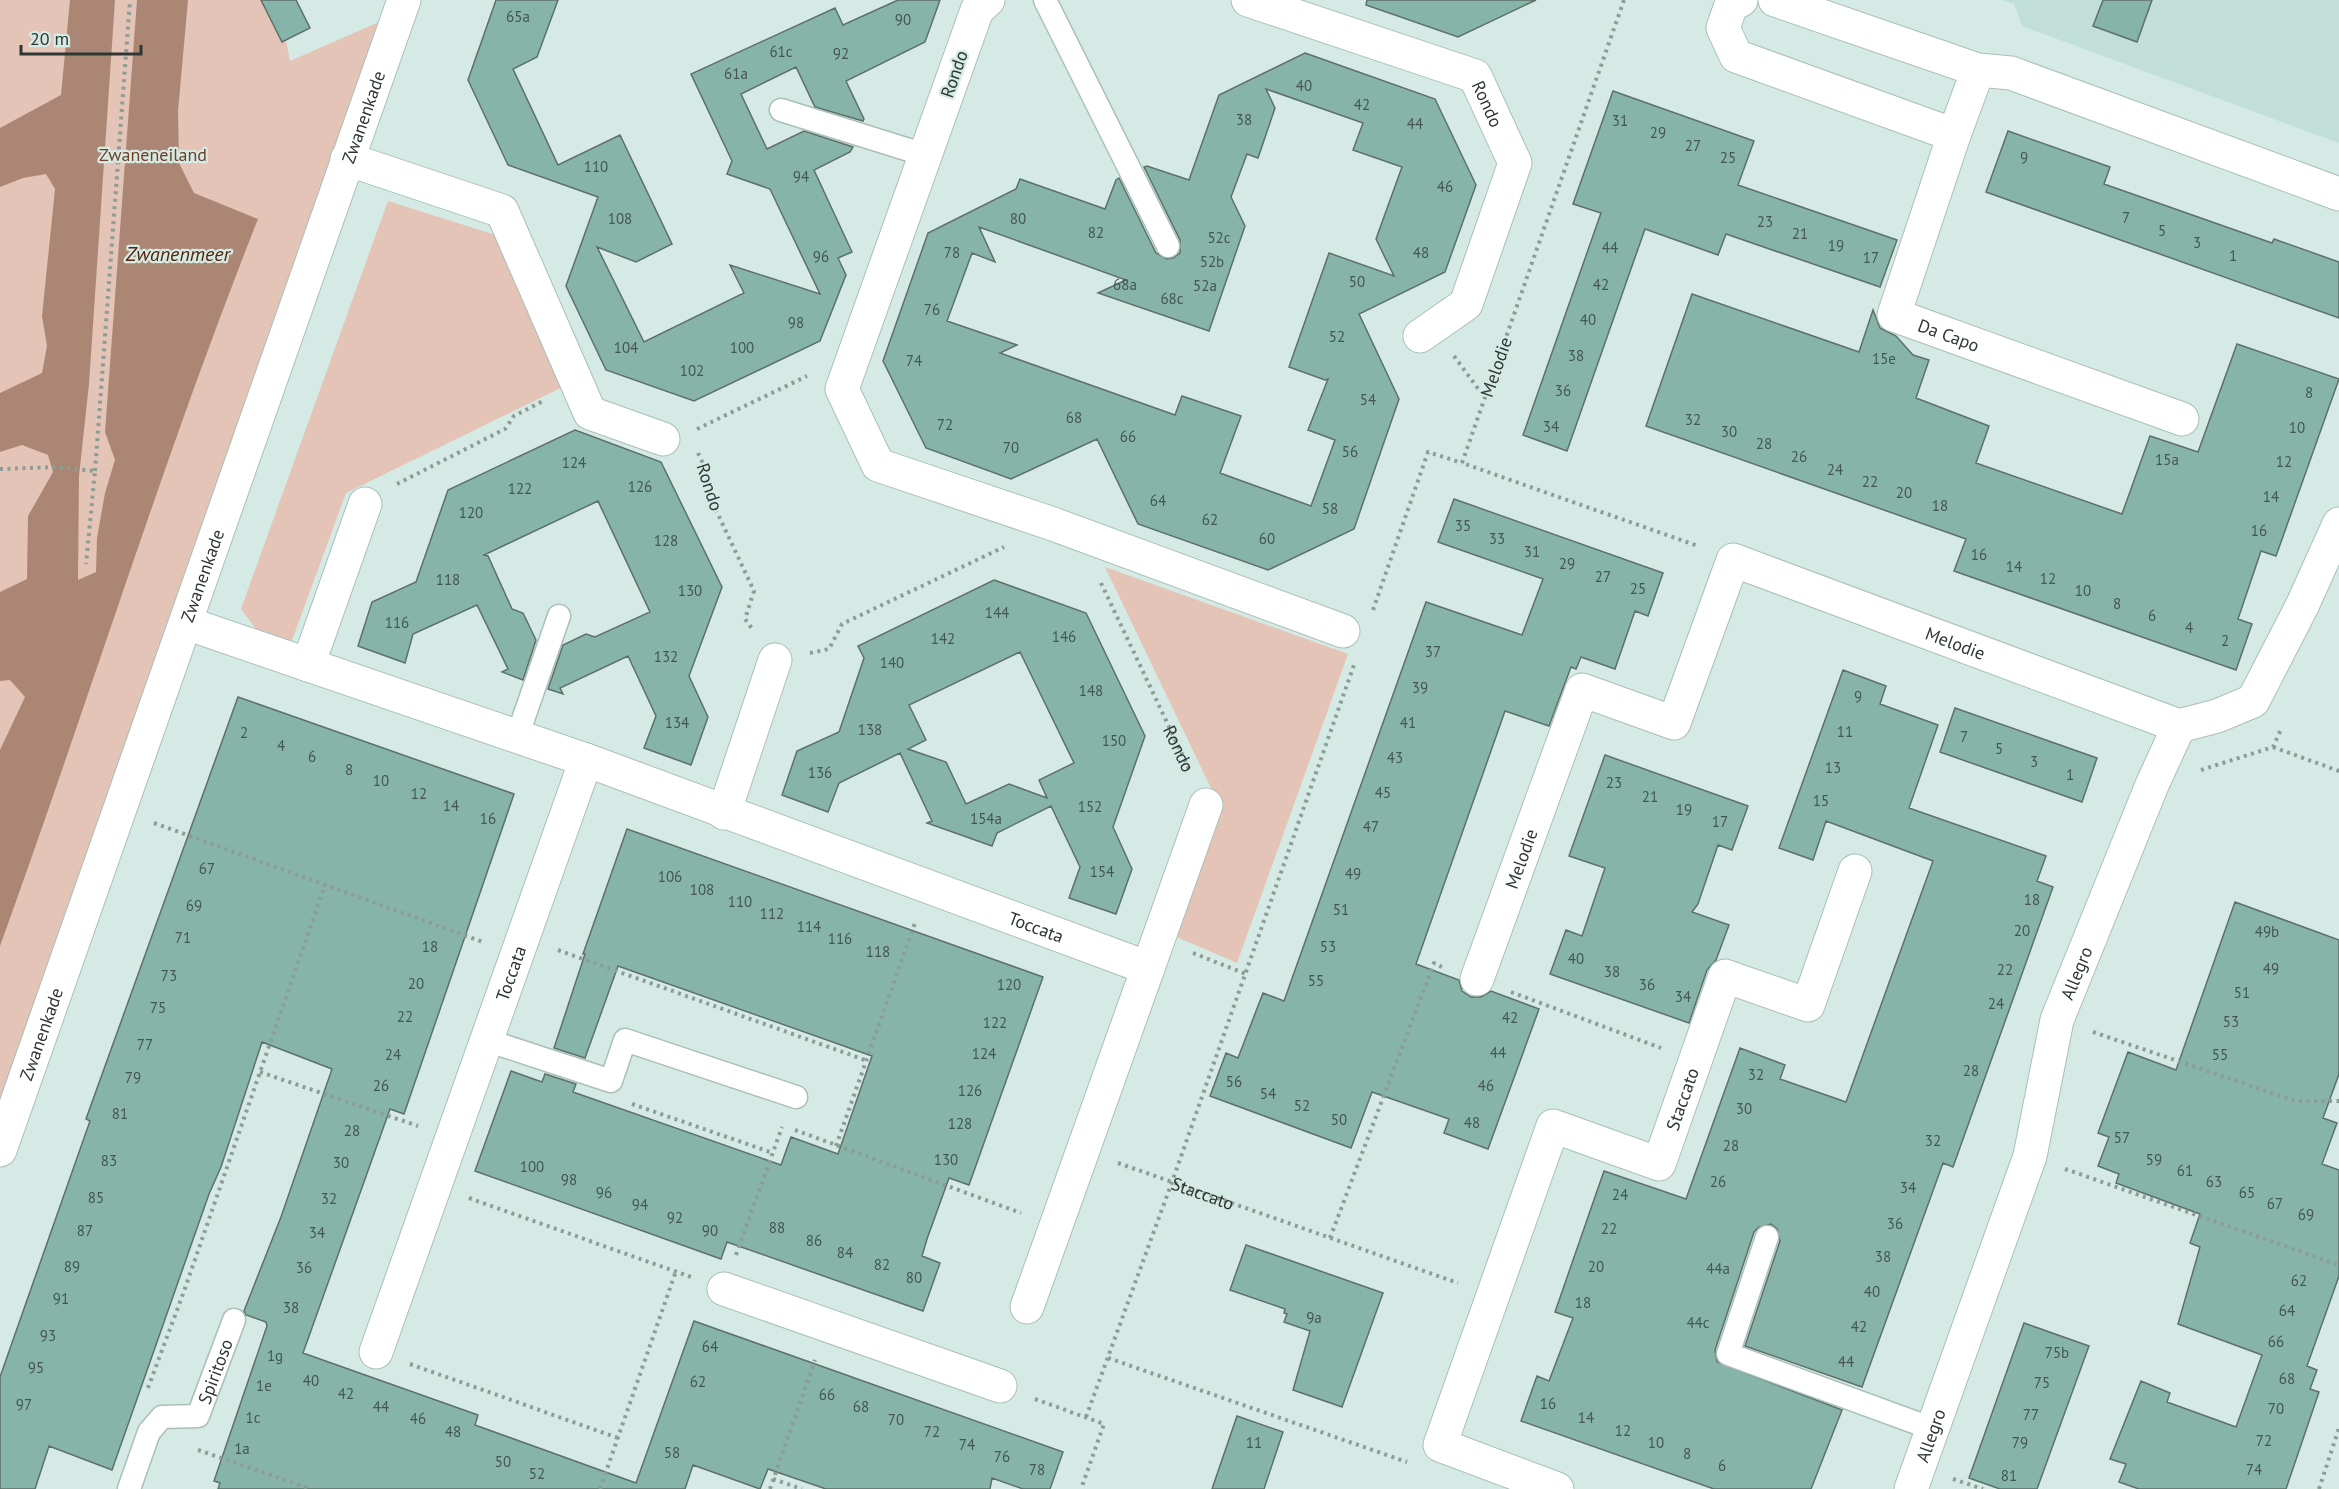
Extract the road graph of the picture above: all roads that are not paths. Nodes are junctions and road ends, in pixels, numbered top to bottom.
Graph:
1 (404, 0) edge
2 (988, 0) edge
3 (1045, 0) edge
4 (1248, 0) edge
5 (1741, 0) edge
6 (1775, 0) edge
7 (1978, 70) junction
8 (781, 110) dead end
9 (1954, 135) junction
10 (925, 155) junction
11 (347, 159) junction
12 (2339, 195) edge
13 (1168, 246) dead end
14 (1420, 336) road end
15 (2182, 419) dead end
16 (682, 438) road end
17 (365, 504) road end
18 (2339, 524) edge
19 (559, 616) dead end
20 (186, 623) junction
21 (1357, 623) road end
22 (775, 660) road end
23 (308, 665) junction
24 (2179, 726) junction
25 (517, 736) junction
26 (586, 760) junction
27 (1206, 805) road end
28 (724, 813) junction
29 (1855, 871) dead end
30 (1153, 954) junction
31 (1477, 979) road end
32 (486, 1040) junction
33 (796, 1097) dead end
34 (0, 1150) edge
35 (1767, 1237) dead end
36 (724, 1289) road end
37 (1027, 1307) dead end
38 (234, 1320) dead end
39 (376, 1352) road end
40 (1000, 1386) dead end
41 (1933, 1429) junction
42 (129, 1489) edge
43 (1557, 1489) edge
44 (1911, 1489) edge

1 - 11 street, Zwanenkade
2 - 10 street, Rondo
3 - 13 lane
4 - 14 street, Rondo
5 - 9 street
6 - 7 street
7 - 9 street, Da Capo
7 - 12 street
8 - 10 lane
9 - 15 street, Da Capo
10 - 21 street, Rondo
11 - 16 street
11 - 20 street, Zwanenkade
17 - 23 street
18 - 24 street
19 - 25 lane
20 - 23 street, Toccata
20 - 34 street, Zwanenkade
22 - 28 street
23 - 25 street, Toccata
24 - 31 street, Melodie
24 - 41 street, Allegro
25 - 26 street, Toccata
26 - 28 street, Toccata
26 - 32 street, Toccata
27 - 30 street
28 - 30 street, Toccata
29 - 43 street, Staccato
30 - 37 street
32 - 33 lane
32 - 39 street, Toccata
35 - 41 lane
36 - 40 street
38 - 42 lane, Spiritoso
41 - 44 street, Allegro

